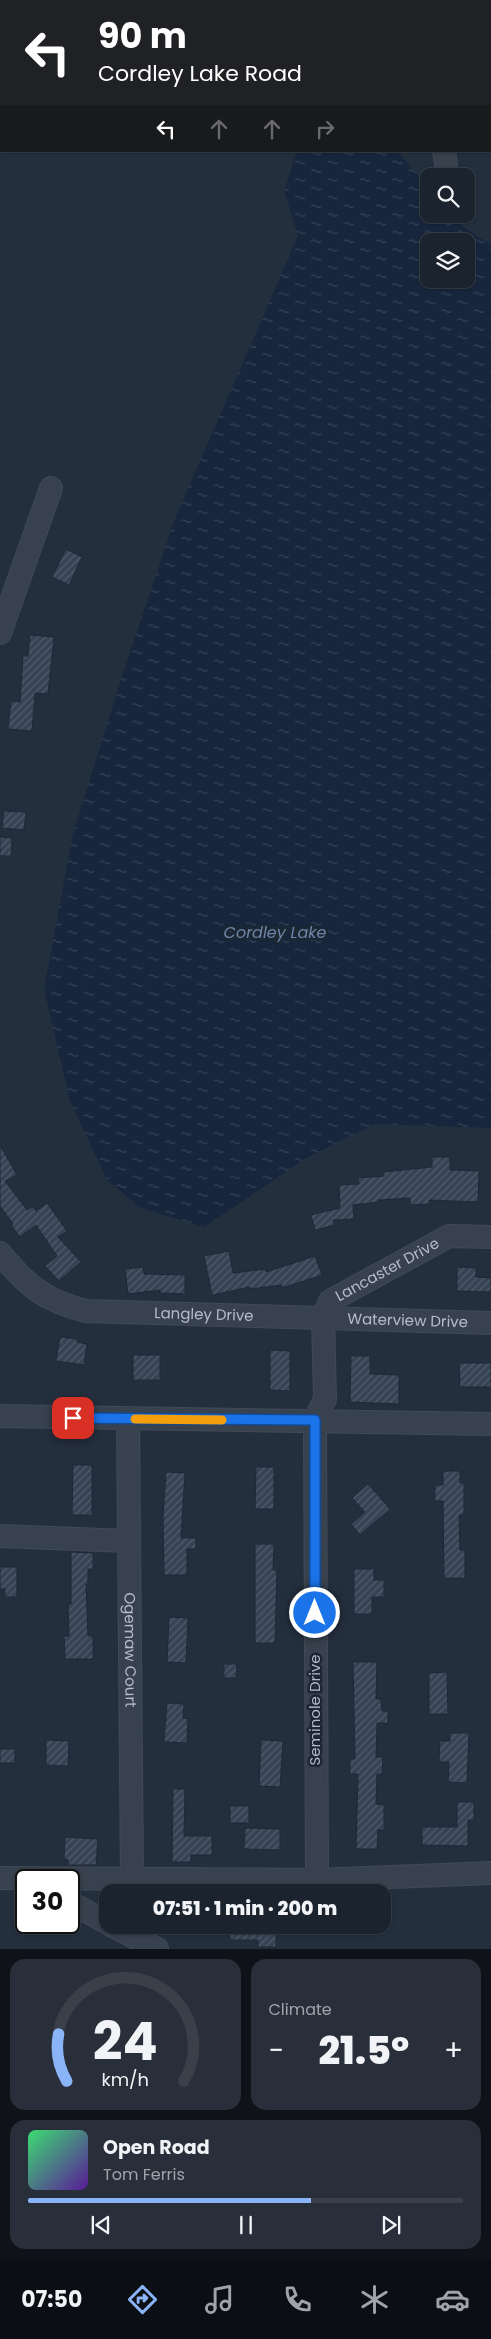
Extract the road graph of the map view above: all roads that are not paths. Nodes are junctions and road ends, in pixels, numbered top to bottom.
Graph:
1 (51, 488) dead end
2 (0, 633) edge
3 (491, 1237) edge
4 (0, 1253) edge
5 (323, 1318) junction
6 (491, 1324) edge
7 (0, 1416) edge
8 (128, 1419) junction
9 (315, 1420) junction
10 (491, 1424) edge
11 (0, 1536) edge
12 (129, 1542) junction
13 (491, 1872) edge
14 (0, 1878) edge
15 (15, 1878) edge
16 (80, 1879) edge
17 (132, 1880) junction
18 (317, 1880) junction
19 (80, 1908) edge
20 (99, 1918) edge
21 (128, 1934) edge
22 (157, 1949) edge

1 - 2 street
3 - 5 street, Lancaster Drive
4 - 5 street, Langley Drive
5 - 6 street, Waterview Drive
5 - 9 street
7 - 8 street
8 - 9 street
8 - 12 street, Ogemaw Court
9 - 10 street
9 - 18 street, Seminole Drive
11 - 12 street
12 - 17 street, Ogemaw Court
13 - 18 street
14 - 15 street
16 - 17 street
17 - 18 street
19 - 20 street
21 - 22 street

